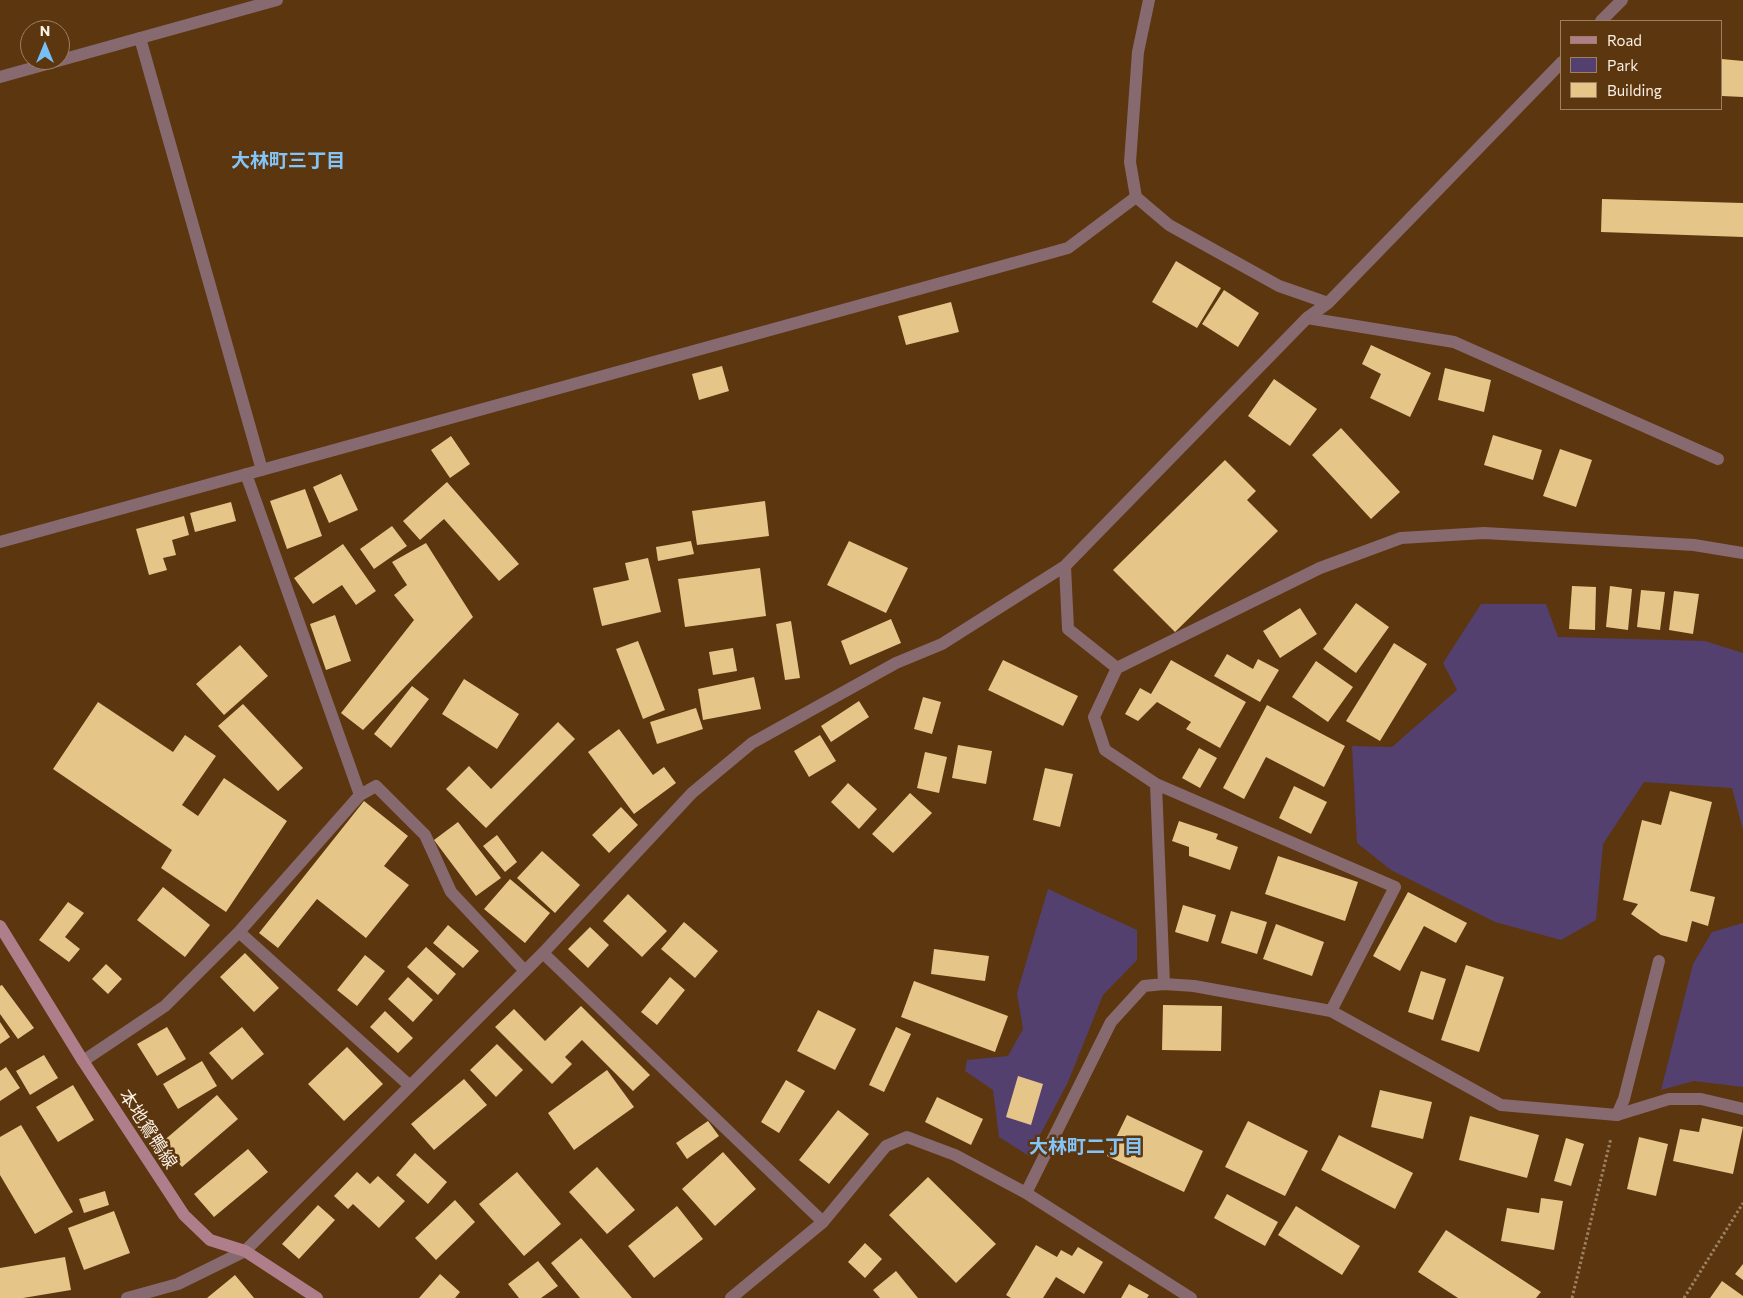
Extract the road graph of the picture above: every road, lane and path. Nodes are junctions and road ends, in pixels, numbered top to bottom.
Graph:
1 (277, 0) edge
2 (1149, 0) edge
3 (1622, 0) edge
4 (1602, 20) edge
5 (140, 38) junction
6 (1560, 64) edge
7 (0, 77) edge
8 (1136, 197) junction
9 (1328, 303) junction
10 (1307, 318) junction
11 (1718, 459) dead end
12 (262, 470) junction
13 (246, 474) junction
14 (0, 542) edge
15 (1743, 553) edge
16 (1064, 566) junction
17 (1117, 668) junction
18 (1156, 784) junction
19 (360, 795) junction
20 (0, 926) edge
21 (239, 932) junction
22 (544, 952) junction
23 (1659, 961) dead end
24 (525, 971) junction
25 (1164, 984) junction
26 (1330, 1011) junction
27 (83, 1060) junction
28 (410, 1086) junction
29 (1743, 1109) edge
30 (1617, 1115) junction
31 (1026, 1193) junction
32 (1743, 1203) edge
33 (823, 1222) junction
34 (245, 1251) junction
35 (127, 1298) edge
36 (317, 1298) edge
37 (731, 1298) edge
38 (1191, 1298) edge
39 (1572, 1298) edge
40 (1684, 1298) edge

1 - 5 street
2 - 8 street
3 - 4 street
5 - 7 street
5 - 12 street
6 - 9 street
8 - 9 street
8 - 12 street
9 - 10 street
10 - 11 street
10 - 16 street
12 - 13 street
13 - 14 street
13 - 19 street
15 - 17 street
16 - 17 street
16 - 22 street
17 - 18 street
18 - 25 street
18 - 26 street
19 - 21 street
19 - 24 street
20 - 27 main road, 本地鴛鴨線
21 - 27 street
21 - 28 street
22 - 24 street
22 - 33 street
23 - 30 street
24 - 28 street
25 - 26 street
25 - 31 street
26 - 30 street
27 - 34 main road, 本地鴛鴨線
28 - 34 street
29 - 30 street
30 - 39 path
31 - 33 street
31 - 38 street
32 - 40 path
33 - 37 street
34 - 35 street
34 - 36 main road, 本地鴛鴨線

